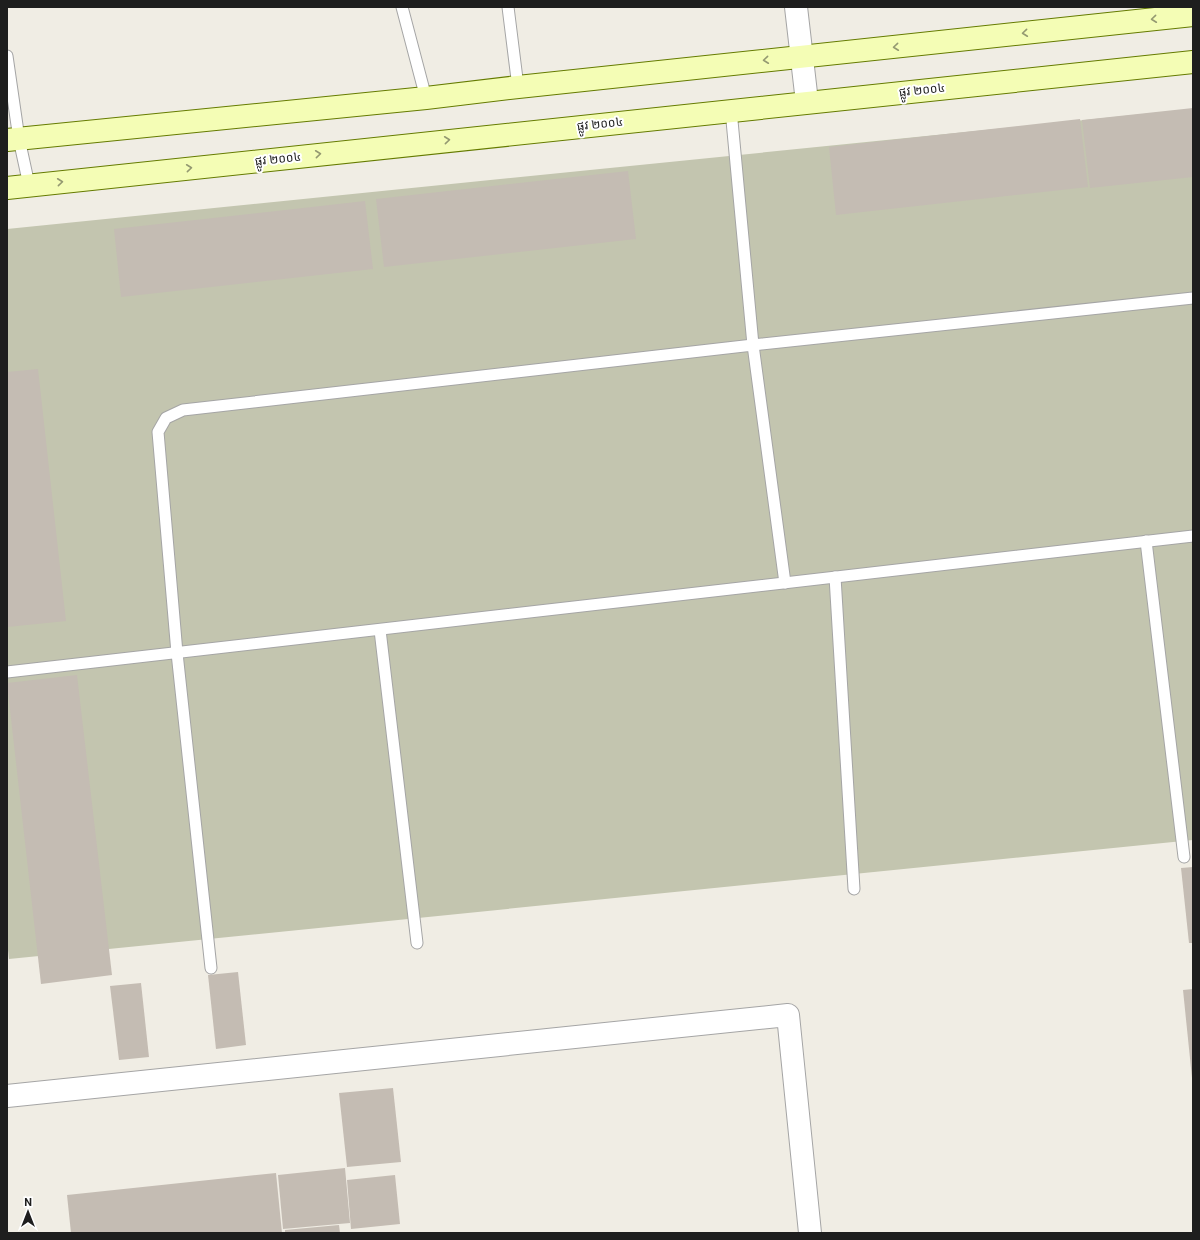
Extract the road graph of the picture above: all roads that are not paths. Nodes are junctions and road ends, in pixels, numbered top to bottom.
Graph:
1 (402, 7) edge
2 (508, 7) edge
3 (796, 7) edge
4 (1193, 15) edge
5 (7, 56) edge
6 (801, 57) junction
7 (1193, 62) edge
8 (518, 87) junction
9 (426, 98) junction
10 (806, 102) junction
11 (732, 110) junction
12 (13, 140) edge
13 (29, 185) junction
14 (7, 188) edge
15 (1193, 298) edge
16 (753, 345) junction
17 (1193, 536) edge
18 (1146, 542) junction
19 (835, 577) junction
20 (785, 583) junction
21 (380, 630) junction
22 (177, 653) junction
23 (7, 672) edge
24 (1184, 857) dead end
25 (854, 889) dead end
26 (418, 943) dead end
27 (211, 968) dead end
28 (7, 1096) edge
29 (810, 1233) edge

1 - 9 lane
2 - 8 lane
3 - 6 street
4 -> 6 main road
5 - 12 lane
6 -> 8 main road
6 - 10 street
7 - 10 main road, ផ្លូវ ២០០៤
8 - 9 main road
9 - 12 main road
10 - 11 main road, ផ្លូវ ២០០៤
13 -> 11 main road, ផ្លូវ ២០០៤
11 - 16 lane
12 - 13 lane
13 - 14 main road, ផ្លូវ ២០០៤
15 - 16 lane
16 - 20 lane
16 - 22 lane
17 - 18 lane
18 - 19 lane
18 - 24 lane
19 - 20 lane
19 - 25 lane
20 - 21 lane
21 - 22 lane
21 - 26 lane
22 - 23 lane
22 - 27 lane
28 - 29 street

